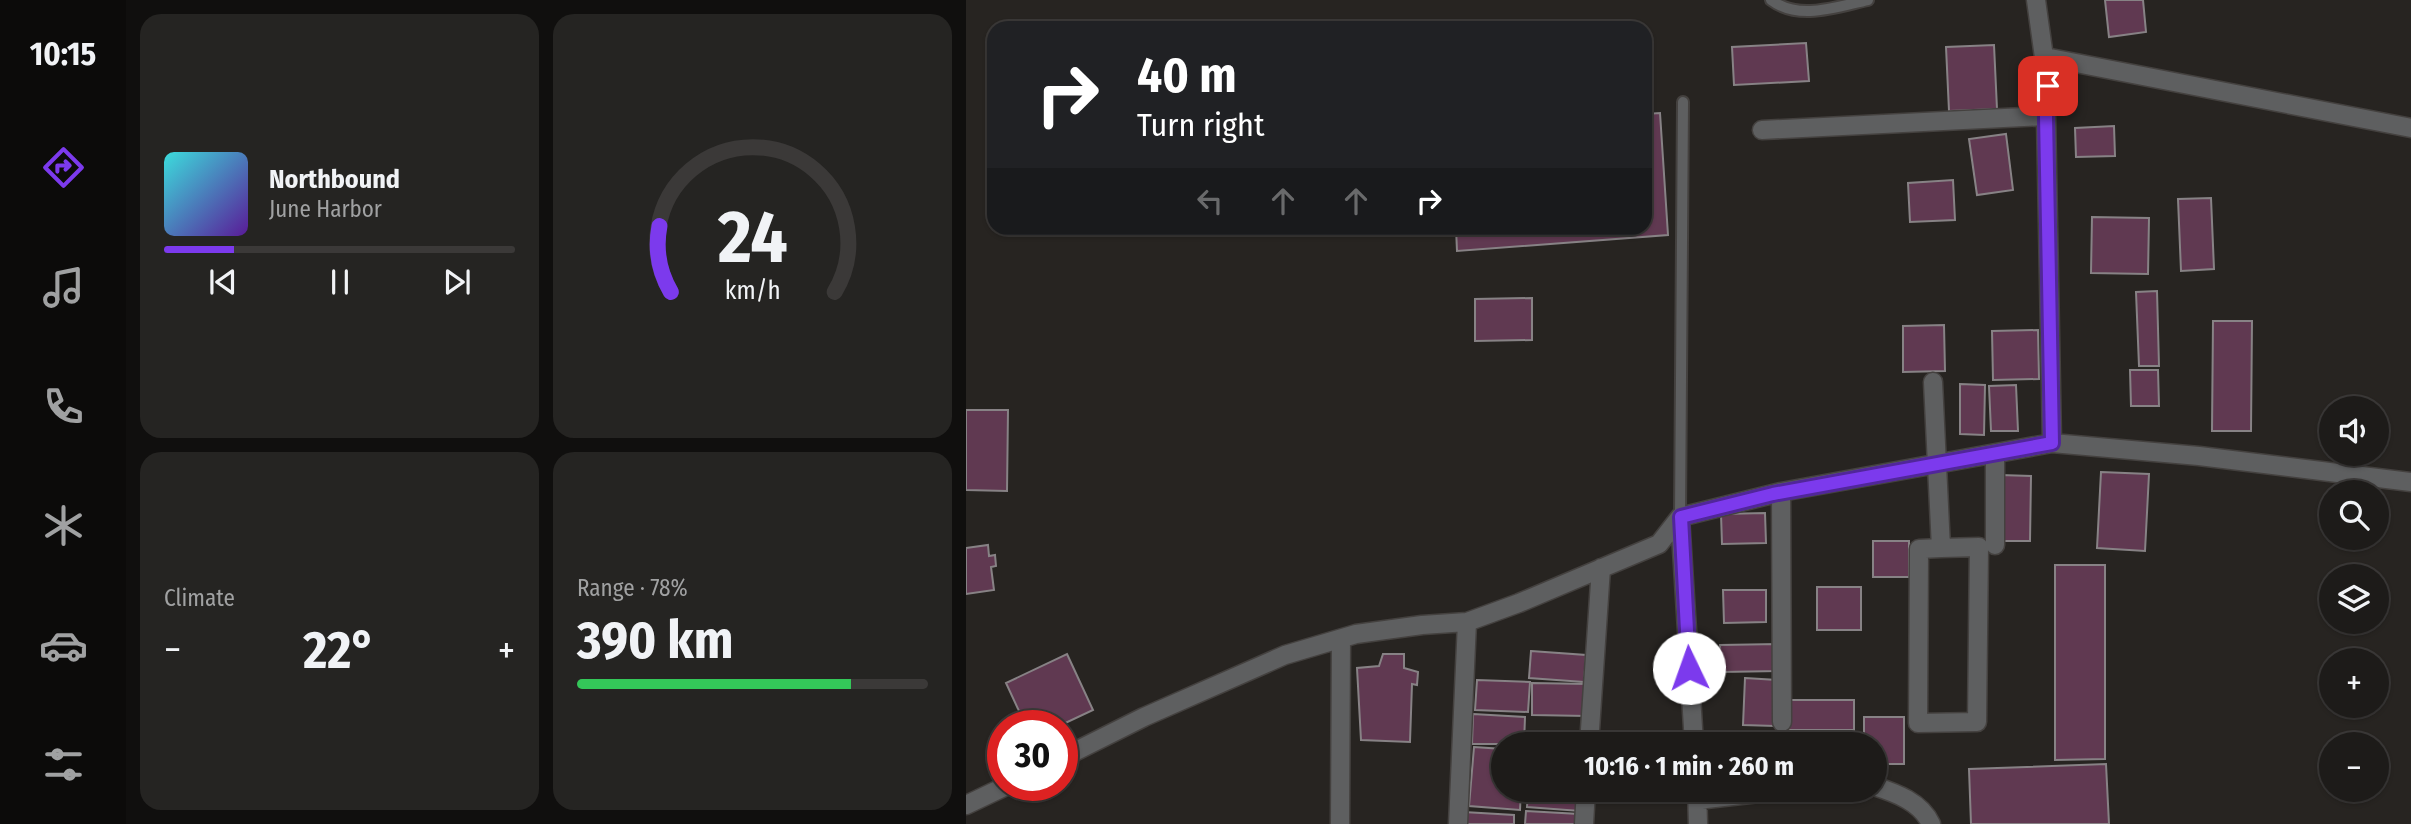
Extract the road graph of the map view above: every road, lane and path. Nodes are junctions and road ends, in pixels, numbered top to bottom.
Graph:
1 (1771, 0) edge
2 (1868, 0) edge
3 (2036, 0) edge
4 (2045, 57) junction
5 (1683, 102) dead end
6 (2046, 116) junction
7 (2411, 128) edge
8 (1762, 130) dead end
9 (1933, 382) dead end
10 (2052, 443) junction
11 (1996, 454) junction
12 (1937, 465) junction
13 (2411, 481) edge
14 (1781, 492) junction
15 (1681, 517) junction
16 (1995, 545) dead end
17 (1941, 548) junction
18 (1601, 568) junction
19 (1467, 622) junction
20 (1340, 639) junction
21 (1782, 722) dead end
22 (1590, 732) edge
23 (1693, 732) edge
24 (1078, 750) edge
25 (1887, 791) edge
26 (987, 796) edge
27 (1585, 802) edge
28 (1697, 802) edge
29 (966, 806) edge
30 (1340, 824) edge
31 (1458, 824) edge
32 (1584, 824) edge
33 (1698, 824) edge
34 (1931, 824) edge

1 - 2 lane
3 - 4 street
4 - 6 street
4 - 7 street
5 - 15 lane
6 - 8 street
6 - 10 street
9 - 12 street
10 - 11 street
10 - 13 street
11 - 12 street
11 - 16 street
12 - 14 street
12 - 17 street
14 - 15 street
14 - 21 street
15 - 18 street
15 - 23 street
17 - 17 street
18 - 19 street
18 - 22 street
19 - 20 street
19 - 31 street
20 - 24 street
20 - 30 street
25 - 34 street
26 - 29 street
27 - 32 street
28 - 33 street

